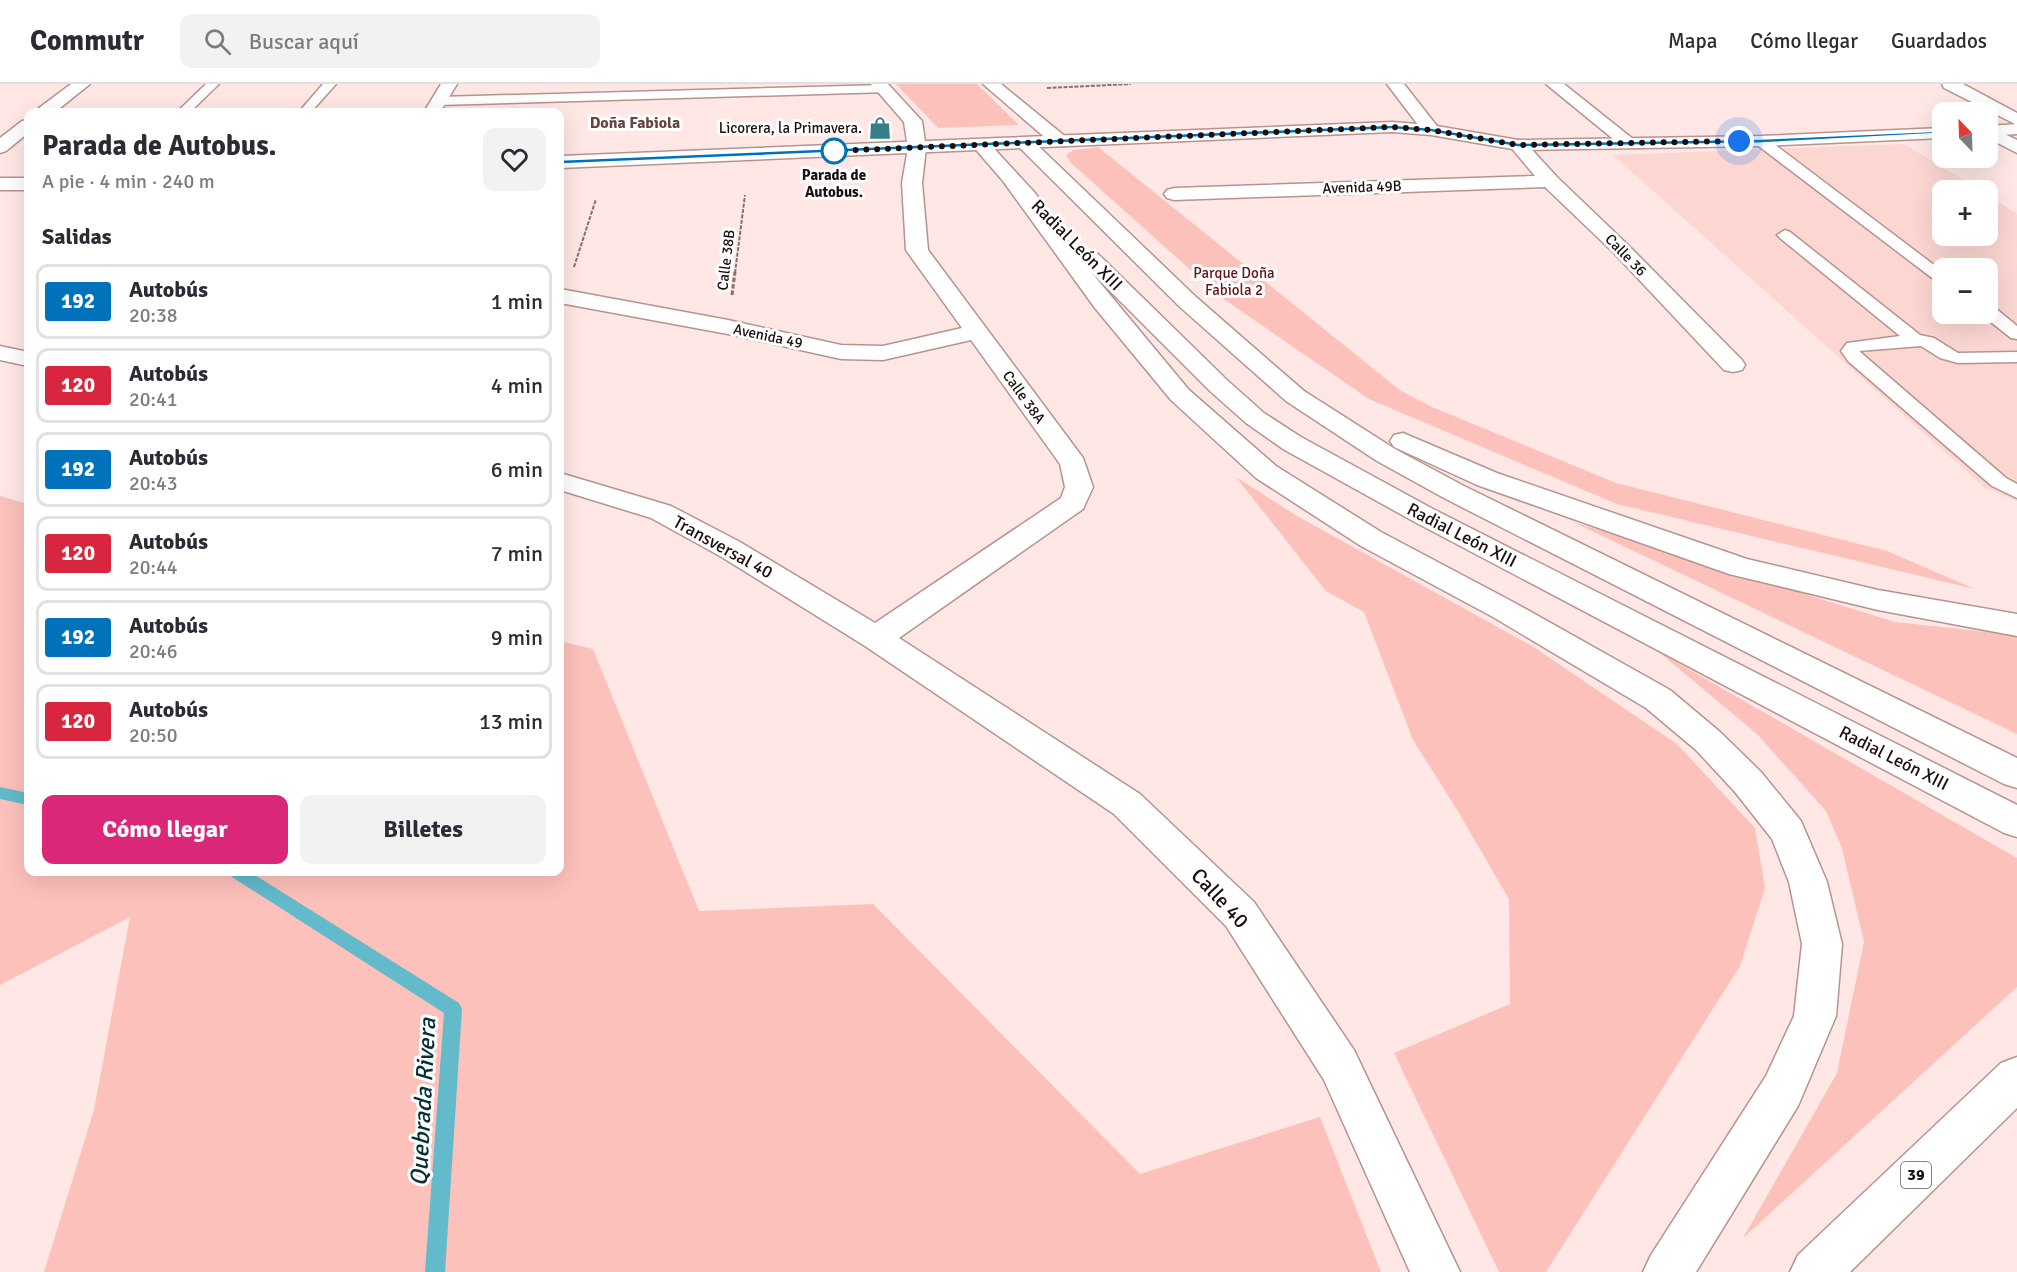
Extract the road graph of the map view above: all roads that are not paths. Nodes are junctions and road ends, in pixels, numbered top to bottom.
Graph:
1 (82, 84) edge
2 (213, 84) edge
3 (330, 84) edge
4 (449, 84) edge
5 (1395, 84) edge
6 (1554, 84) edge
7 (1950, 84) edge
8 (881, 86) edge
9 (995, 87) edge
10 (435, 107) edge
11 (50, 108) edge
12 (187, 108) edge
13 (309, 108) edge
14 (2017, 120) edge
15 (24, 128) edge
16 (2017, 129) edge
17 (1431, 130) junction
18 (1998, 130) edge
19 (1932, 133) edge
20 (1998, 137) edge
21 (1061, 141) junction
22 (1761, 141) junction
23 (1629, 142) junction
24 (1026, 144) junction
25 (981, 145) junction
26 (1518, 145) junction
27 (0, 147) edge
28 (2017, 147) edge
29 (917, 148) junction
30 (564, 162) edge
31 (1550, 181) junction
32 (1012, 182) junction
33 (0, 184) edge
34 (24, 184) edge
35 (1174, 194) dead end
36 (1785, 235) dead end
37 (1932, 270) edge
38 (564, 297) edge
39 (1188, 302) junction
40 (1998, 319) edge
41 (976, 332) junction
42 (2017, 334) edge
43 (1915, 340) junction
44 (0, 353) edge
45 (2017, 357) edge
46 (24, 358) edge
47 (1733, 365) dead end
48 (564, 482) edge
49 (2017, 492) edge
50 (2017, 625) edge
51 (876, 638) junction
52 (2017, 774) edge
53 (2017, 822) edge
54 (2017, 1078) edge
55 (1674, 1263) edge
56 (1435, 1272) edge
57 (1815, 1272) edge

1 - 11 main road
2 - 12 lane
3 - 13 lane
4 - 10 main road
5 - 17 main road
6 - 23 main road
7 - 14 main road
8 - 10 lane
8 - 29 main road, Calle 38A
9 - 21 main road
15 - 27 main road
16 - 18 main road
17 - 21 main road
17 - 26 main road
19 - 22 main road
20 - 28 main road
21 - 24 main road
22 - 23 main road
22 - 37 lane
23 - 26 main road
24 - 25 main road
24 - 39 main road, Radial León XIII
25 - 29 main road
25 - 32 main road, Radial León XIII
26 - 31 main road, Calle 36
29 - 30 main road
29 - 41 main road, Calle 38A
31 - 35 main road, Avenida 49B
31 - 47 main road, Calle 36
32 - 53 main road, Radial León XIII
32 - 55 main road
33 - 34 main road
36 - 43 lane
38 - 41 main road, Avenida 49
39 - 50 main road
39 - 52 main road, Radial León XIII
40 - 42 lane
41 - 51 main road, Calle 38A
43 - 45 lane
43 - 49 lane
44 - 46 main road
48 - 51 main road, Transversal 40
51 - 56 main road, Calle 40
54 - 57 main road, 39

